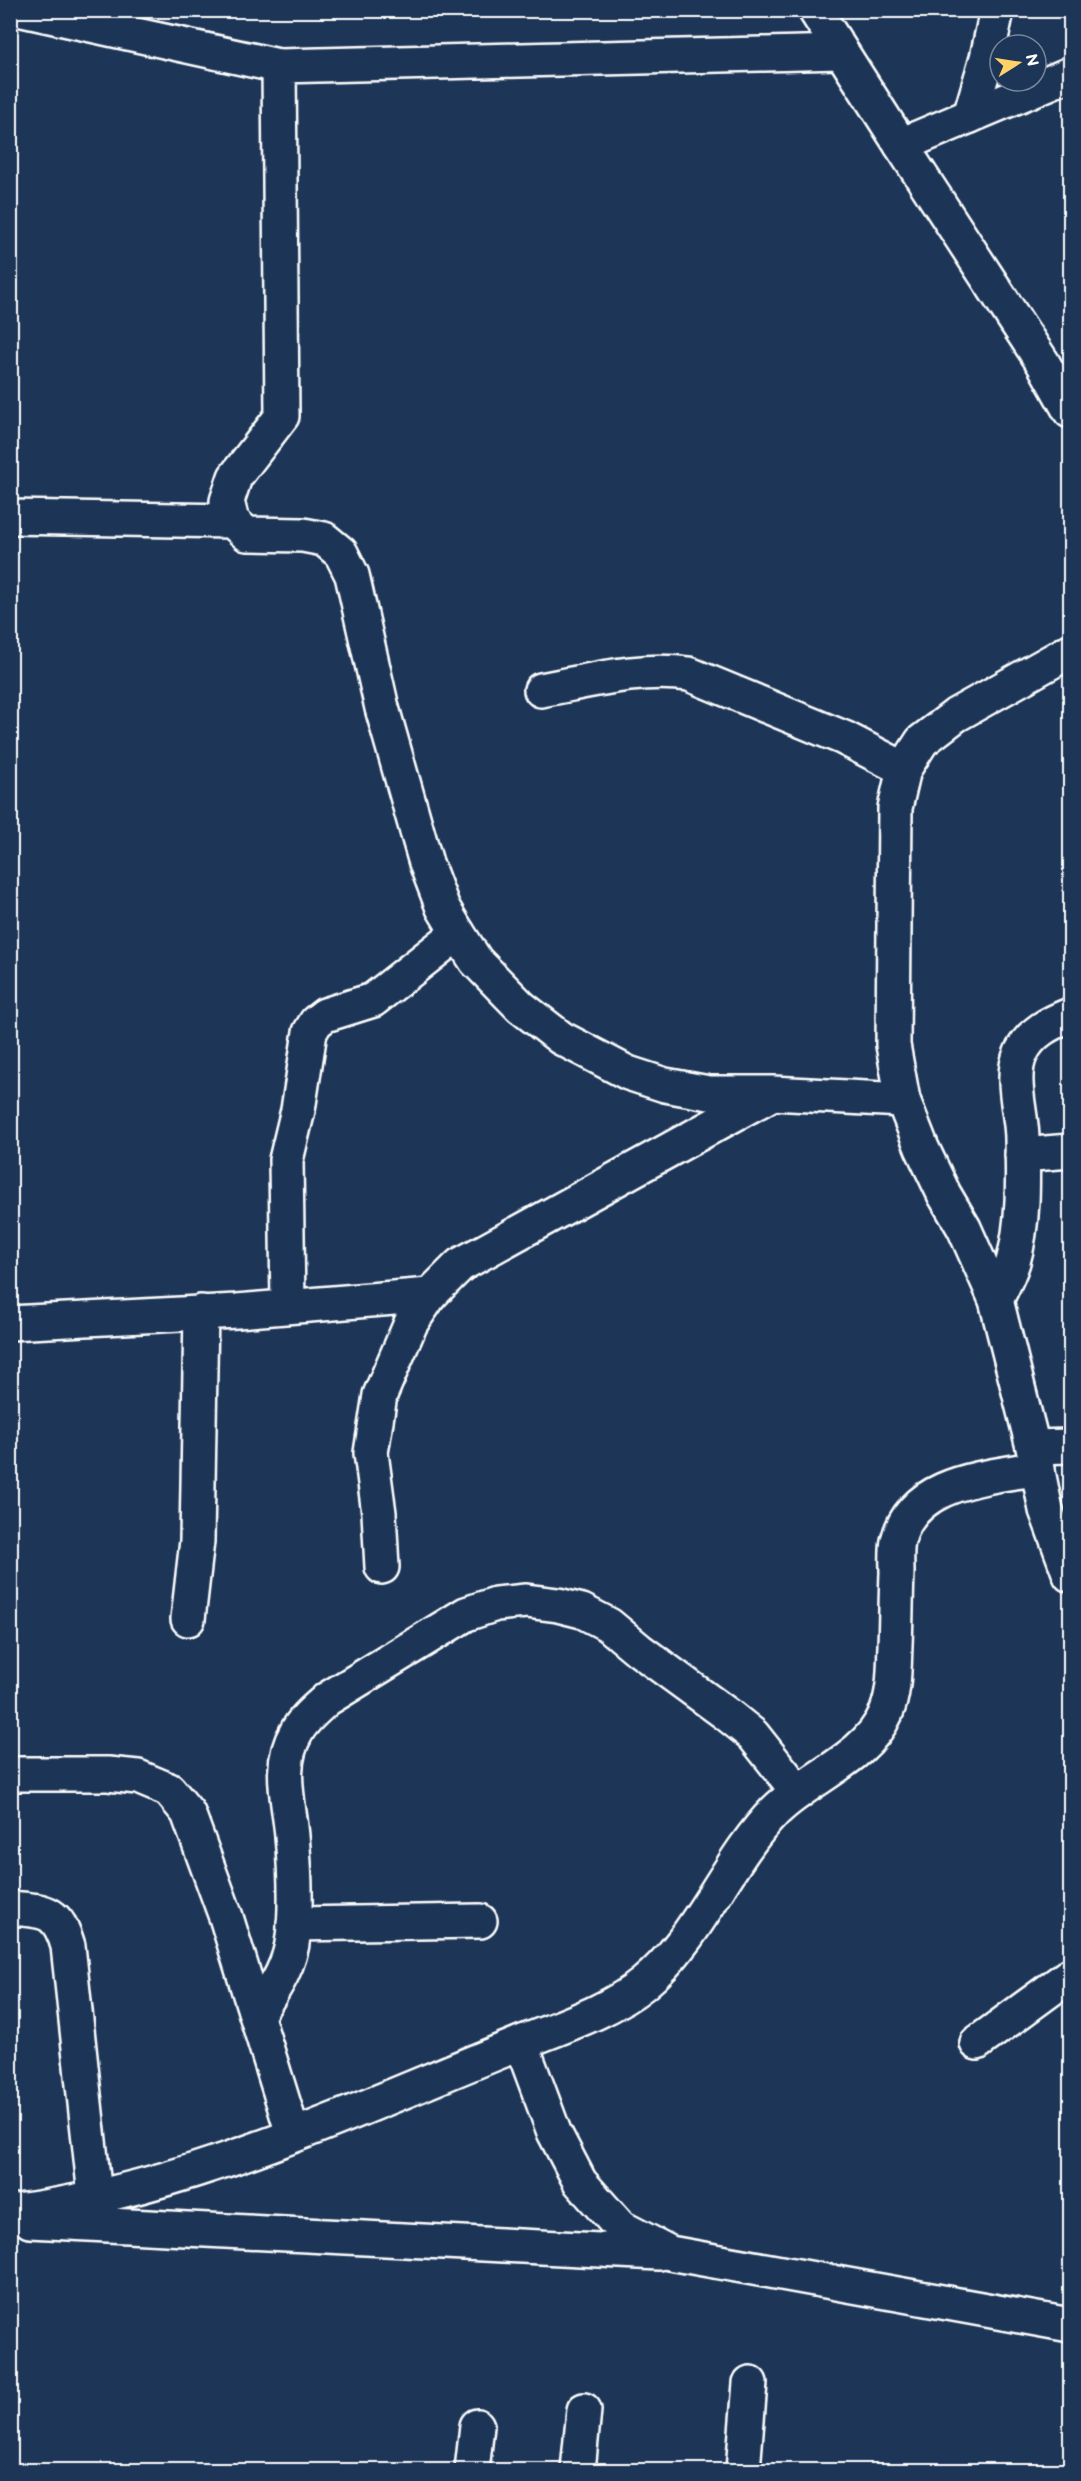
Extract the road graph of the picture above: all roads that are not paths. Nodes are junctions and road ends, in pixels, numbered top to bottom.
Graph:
1 (22, 10) edge
2 (814, 10) edge
3 (997, 10) edge
4 (841, 52) junction
5 (279, 66) junction
6 (1071, 74) edge
7 (970, 116) junction
8 (901, 145) junction
9 (1071, 411) edge
10 (10, 517) edge
11 (232, 521) junction
12 (1071, 651) edge
13 (541, 690) dead end
14 (904, 769) junction
15 (458, 933) junction
16 (1071, 1015) edge
17 (772, 1093) junction
18 (903, 1100) junction
19 (1071, 1151) edge
20 (1022, 1155) junction
21 (430, 1295) junction
22 (996, 1300) junction
23 (288, 1306) junction
24 (201, 1312) junction
25 (10, 1323) edge
26 (1071, 1446) edge
27 (1035, 1458) junction
28 (382, 1567) dead end
29 (1071, 1575) edge
30 (188, 1619) dead end
31 (10, 1774) edge
32 (798, 1792) junction
33 (10, 1908) edge
34 (480, 1920) dead end
35 (294, 1924) junction
36 (1071, 1975) edge
37 (257, 2015) junction
38 (521, 2043) junction
39 (977, 2043) dead end
40 (293, 2134) junction
41 (95, 2196) junction
42 (10, 2212) edge
43 (10, 2220) edge
44 (670, 2253) junction
45 (1071, 2325) edge
46 (750, 2383) dead end
47 (584, 2410) dead end
48 (477, 2426) dead end
49 (472, 2470) edge
50 (578, 2470) edge
51 (743, 2470) edge

1 - 5 street
2 - 4 street
3 - 7 street
4 - 5 street
4 - 8 street
5 - 11 street
6 - 7 street
7 - 8 street
8 - 9 street
10 - 11 street
11 - 15 street
12 - 14 street
13 - 14 street
14 - 18 street
15 - 17 street
15 - 23 street
16 - 20 street
17 - 18 street
17 - 21 street
18 - 22 street
19 - 20 street
20 - 22 street
21 - 23 street
21 - 28 street
22 - 27 street
23 - 24 street
24 - 25 street
24 - 30 street
26 - 27 street
27 - 29 street
27 - 32 street
31 - 37 street
32 - 35 street
32 - 38 street
33 - 41 street
34 - 35 street
35 - 37 street
36 - 39 street
37 - 40 street
38 - 40 street
38 - 44 street
40 - 41 street
41 - 42 street
43 - 44 street
44 - 45 street
46 - 51 street
47 - 50 street
48 - 49 street

